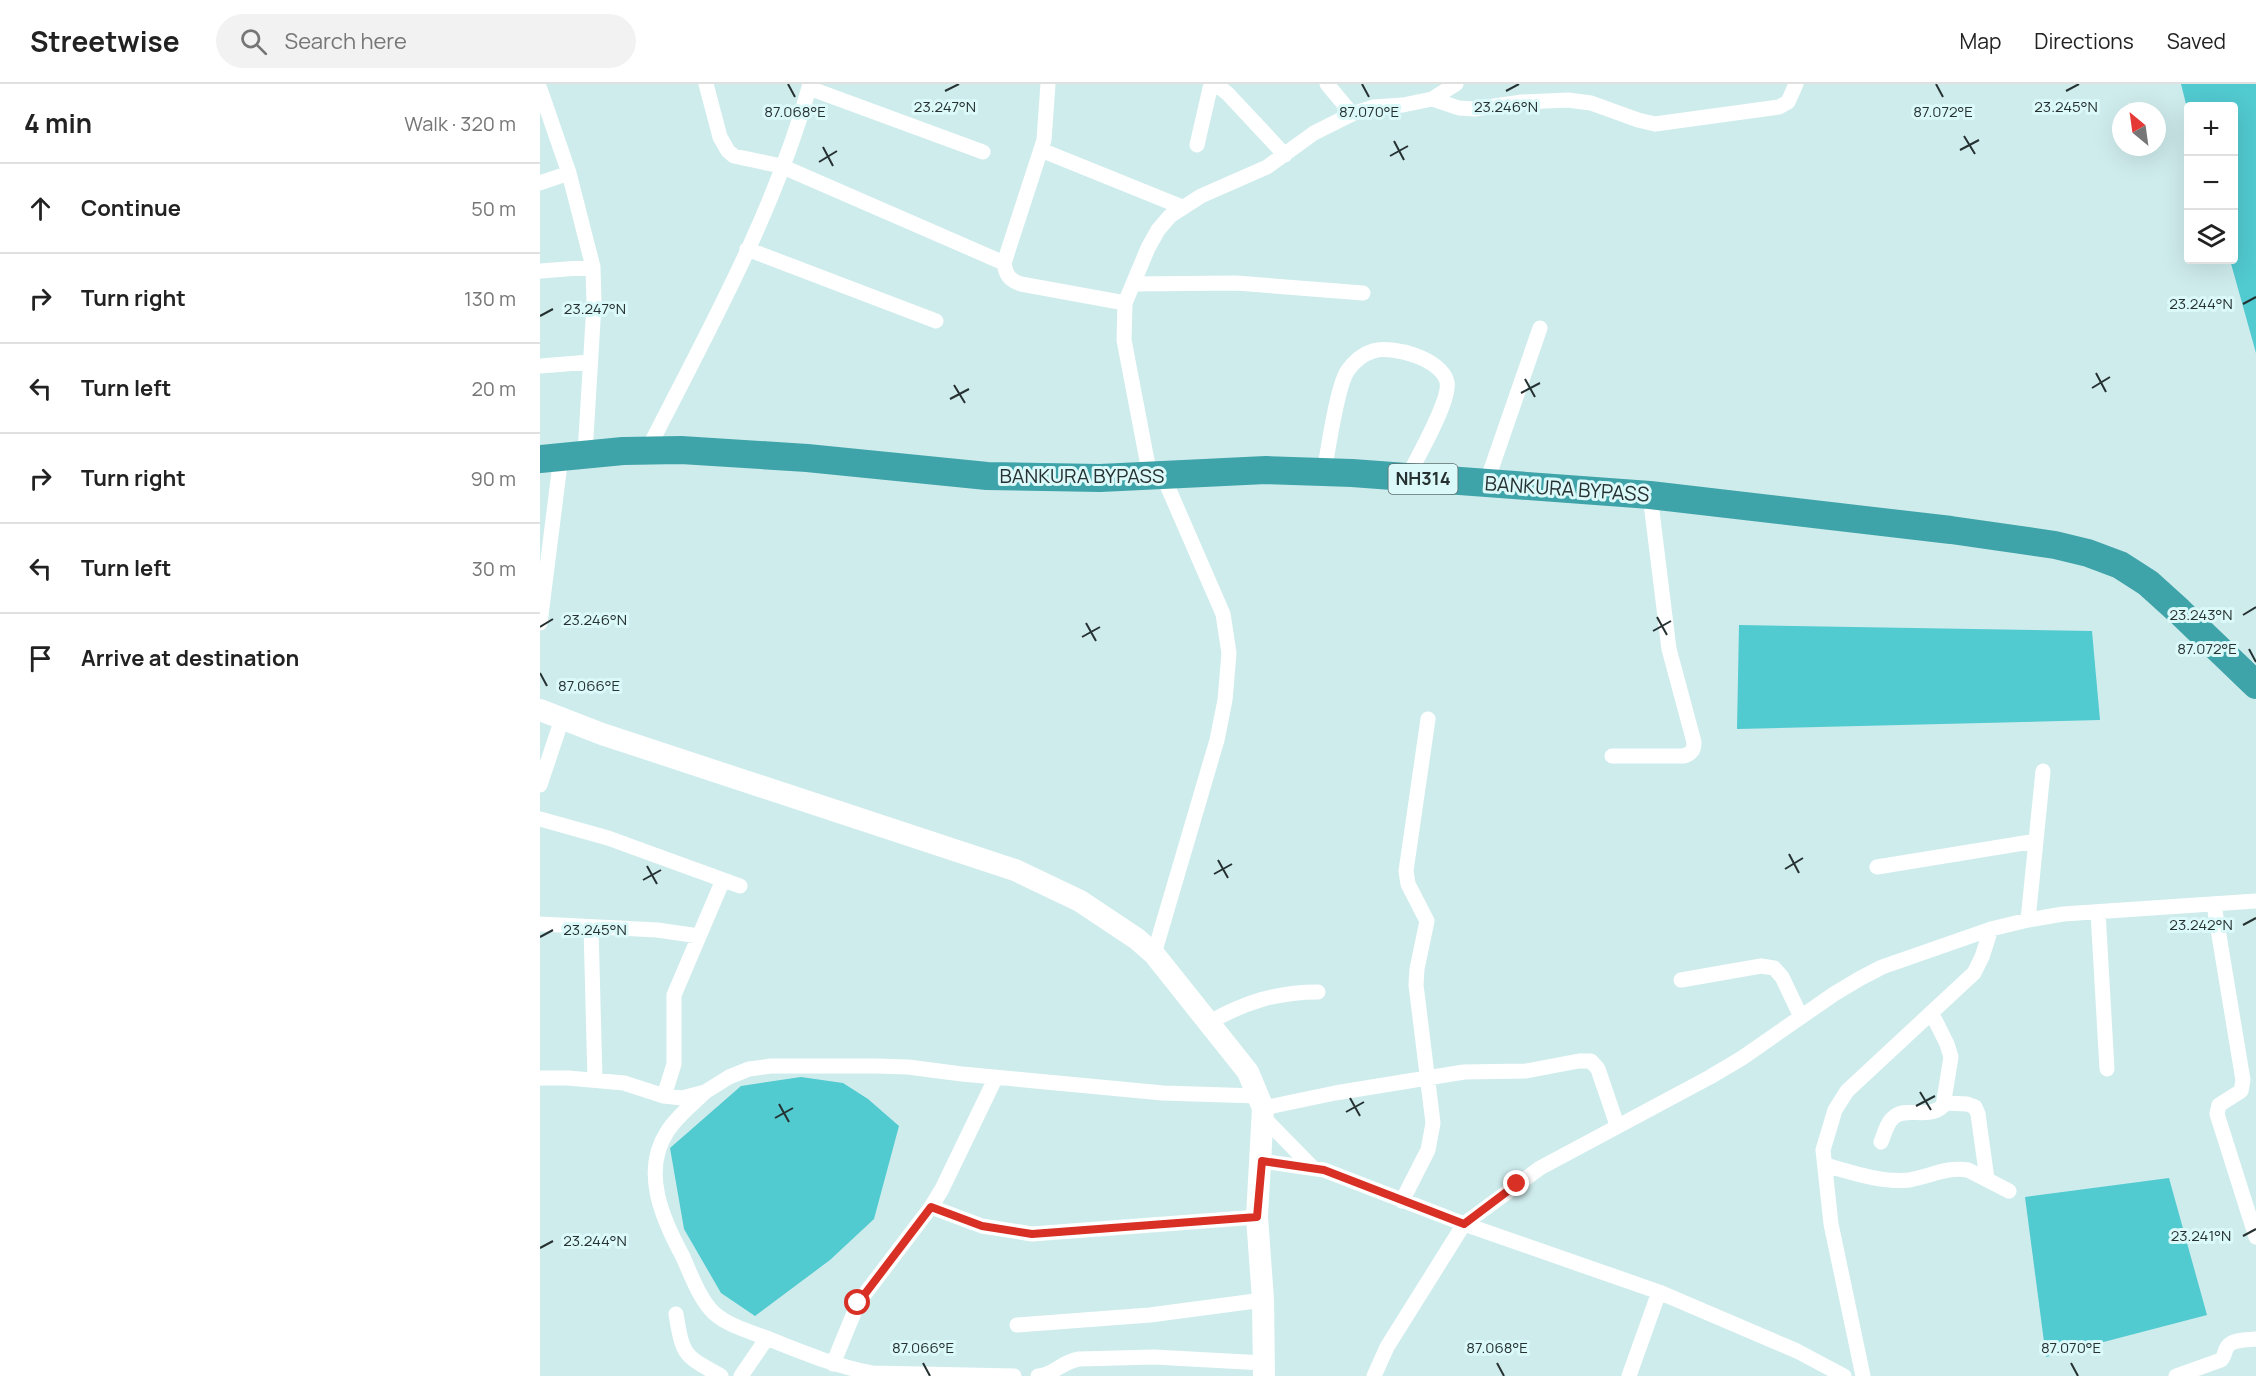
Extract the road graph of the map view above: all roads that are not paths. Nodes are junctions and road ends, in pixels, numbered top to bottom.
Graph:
1 (706, 84) edge
2 (1048, 84) edge
3 (1211, 84) edge
4 (1216, 84) edge
5 (1327, 84) edge
6 (1456, 84) edge
7 (1796, 84) edge
8 (809, 86) edge
9 (540, 89) edge
10 (1432, 99) junction
11 (1352, 114) junction
12 (1197, 145) dead end
13 (1041, 150) junction
14 (983, 152) dead end
15 (1285, 155) junction
16 (781, 166) junction
17 (569, 173) junction
18 (540, 183) edge
19 (1182, 207) junction
20 (747, 249) junction
21 (1004, 263) junction
22 (593, 267) junction
23 (540, 271) edge
24 (1133, 284) junction
25 (1363, 293) dead end
26 (1125, 303) junction
27 (936, 321) dead end
28 (1540, 328) dead end
29 (590, 362) junction
30 (540, 366) edge
31 (647, 451) junction
32 (562, 456) edge
33 (1324, 472) junction
34 (1156, 476) junction
35 (1407, 478) junction
36 (1486, 484) junction
37 (1650, 495) junction
38 (540, 623) edge
39 (2256, 685) edge
40 (540, 710) edge
41 (562, 719) junction
42 (1428, 719) dead end
43 (1612, 756) dead end
44 (544, 762) edge
45 (2043, 771) dead end
46 (540, 785) edge
47 (540, 819) edge
48 (2036, 841) junction
49 (1877, 867) dead end
50 (723, 880) junction
51 (740, 886) dead end
52 (2256, 901) edge
53 (2214, 905) junction
54 (2098, 912) junction
55 (2028, 920) junction
56 (540, 924) edge
57 (591, 927) junction
58 (1991, 929) junction
59 (699, 936) junction
60 (1154, 954) junction
61 (1681, 980) dead end
62 (1318, 992) dead end
63 (1932, 1014) junction
64 (1801, 1017) junction
65 (1210, 1022) junction
66 (2107, 1069) dead end
67 (996, 1077) junction
68 (540, 1078) edge
69 (1426, 1078) junction
70 (595, 1080) junction
71 (705, 1092) junction
72 (664, 1096) junction
73 (1944, 1103) junction
74 (1261, 1107) junction
75 (1617, 1125) junction
76 (1881, 1142) dead end
77 (1262, 1161) junction
78 (1825, 1166) junction
79 (1313, 1168) junction
80 (1987, 1179) junction
81 (2009, 1191) dead end
82 (1402, 1201) junction
83 (931, 1207) junction
84 (1257, 1217) junction
85 (1464, 1224) junction
86 (2256, 1238) edge
87 (1659, 1292) junction
88 (1263, 1300) junction
89 (676, 1314) dead end
90 (1017, 1325) dead end
91 (766, 1338) junction
92 (2256, 1339) edge
93 (833, 1364) junction
94 (1264, 1370) edge
95 (721, 1376) edge
96 (741, 1376) edge
97 (1014, 1376) edge
98 (1038, 1376) edge
99 (1374, 1376) edge
100 (1629, 1376) edge
101 (1844, 1376) edge
102 (1863, 1376) edge
103 (2176, 1376) edge

1 - 16 street
2 - 13 street
3 - 12 street
4 - 15 street
5 - 11 street
6 - 10 street
7 - 10 street
8 - 14 street
8 - 16 street
9 - 17 street
10 - 11 street
11 - 15 street
13 - 19 street
13 - 21 street
15 - 19 street
16 - 20 street
16 - 21 street
17 - 18 street
17 - 22 street
19 - 24 street
20 - 27 street
20 - 31 street
21 - 26 street
22 - 23 street
22 - 29 street
24 - 25 street
24 - 26 street
26 - 34 street
28 - 36 street
29 - 30 street
29 - 32 street
31 - 32 highway, BANKURA BYPASS / NH314
31 - 34 highway, BANKURA BYPASS / NH314
32 - 38 street
33 - 34 highway, BANKURA BYPASS / NH314
33 - 35 highway, BANKURA BYPASS / NH314
33 - 35 street
34 - 60 street
35 - 36 highway, BANKURA BYPASS / NH314
36 - 37 highway, BANKURA BYPASS / NH314
37 - 39 highway, BANKURA BYPASS / NH314
37 - 43 street
40 - 41 street
41 - 44 street
41 - 60 street
42 - 69 street
44 - 46 street
45 - 48 street
47 - 50 street
48 - 49 street
48 - 55 street
50 - 51 street
50 - 59 street
52 - 53 street
53 - 54 street
53 - 86 street
54 - 55 street
54 - 66 street
55 - 58 street
56 - 57 street
57 - 59 street
57 - 70 street
58 - 63 street
58 - 64 street
59 - 72 street
60 - 65 street
61 - 64 street
62 - 65 street
63 - 73 street
63 - 78 street
64 - 75 street
65 - 74 street
67 - 71 street
67 - 74 street
67 - 83 street
68 - 70 street
69 - 74 street
69 - 75 street
69 - 82 street
70 - 72 street
71 - 72 street
71 - 91 street
73 - 76 street
73 - 80 street
74 - 77 street
74 - 79 street
75 - 85 street
77 - 79 street
77 - 84 street
78 - 80 street
78 - 102 street
79 - 82 street
80 - 81 street
82 - 85 street
83 - 84 street
83 - 93 street
84 - 88 street
85 - 87 street
85 - 99 street
87 - 100 street
87 - 101 street
88 - 90 street
88 - 94 street
89 - 95 street
91 - 93 street
91 - 96 street
92 - 103 street
93 - 97 street
94 - 98 street

